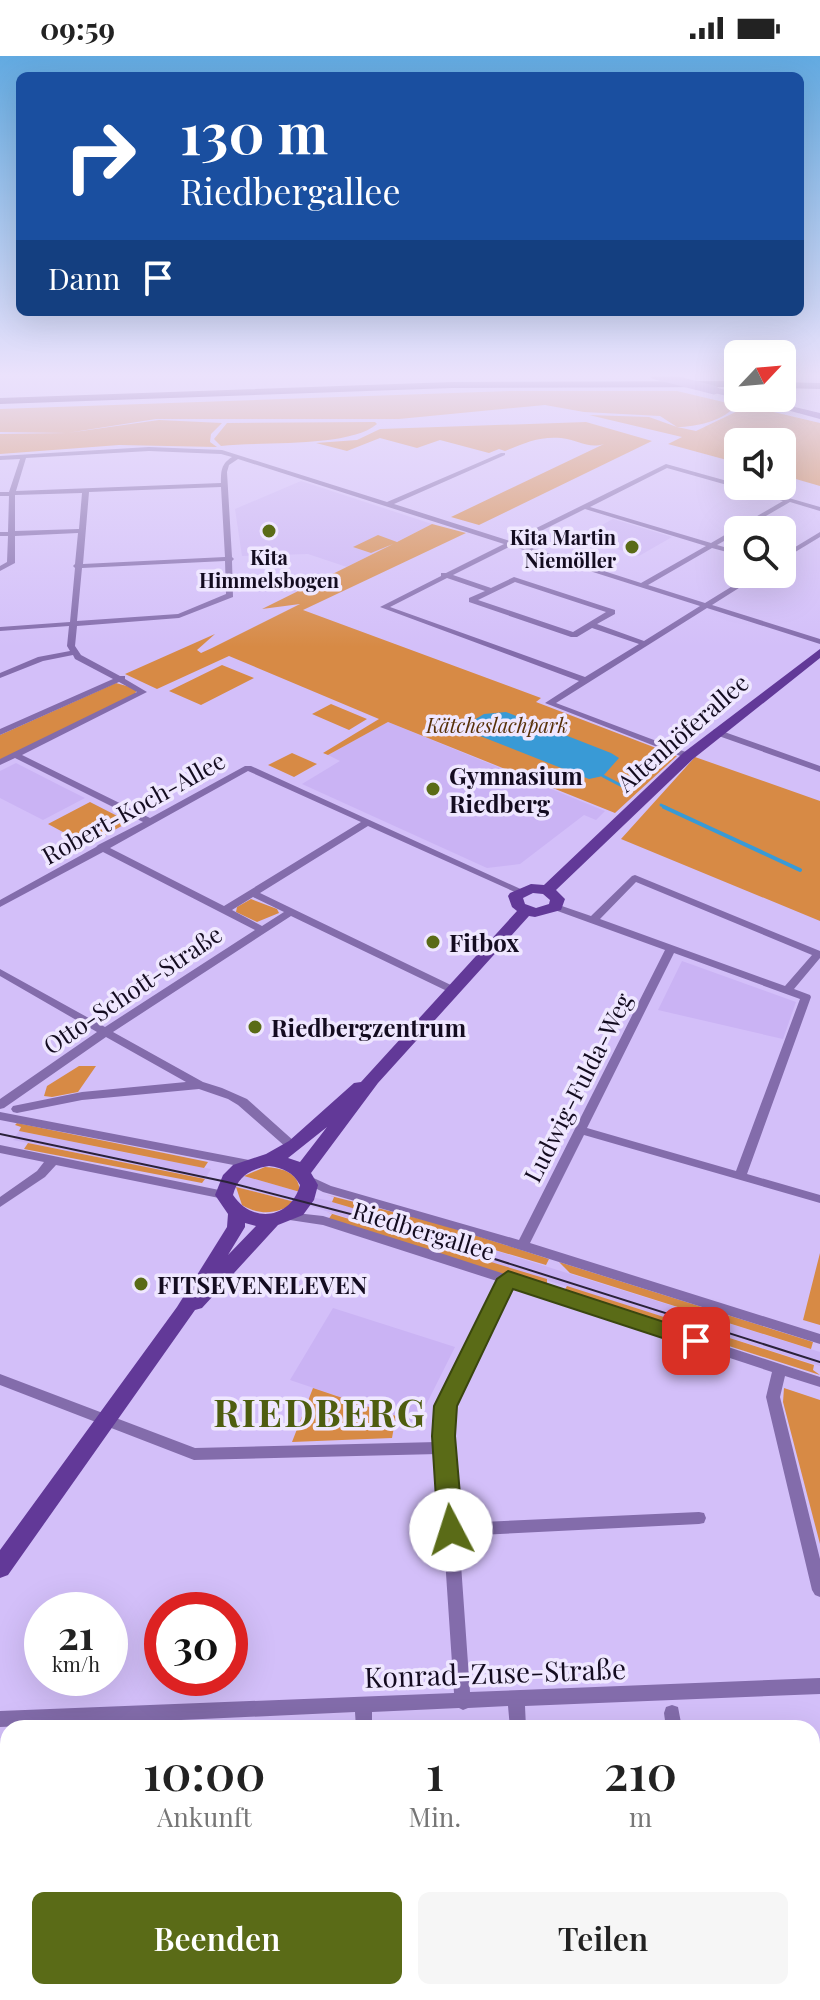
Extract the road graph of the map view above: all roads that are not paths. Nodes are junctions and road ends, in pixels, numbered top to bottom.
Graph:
1 (21, 466) edge
2 (226, 466) edge
3 (269, 466) edge
4 (476, 466) edge
5 (724, 482) edge
6 (225, 485) junction
7 (86, 491) junction
8 (0, 494) edge
9 (12, 494) junction
10 (789, 500) joint
11 (389, 504) junction
12 (584, 507) junction
13 (820, 509) edge
14 (81, 531) junction
15 (0, 534) edge
16 (11, 534) junction
17 (820, 534) edge
18 (511, 542) junction
19 (711, 545) junction
20 (724, 549) edge
21 (796, 549) edge
22 (230, 559) junction
23 (77, 566) junction
24 (0, 569) edge
25 (444, 575) junction
26 (643, 585) junction
27 (734, 588) edge
28 (490, 590) junction
29 (706, 605) junction
30 (592, 625) junction
31 (72, 626) junction
32 (0, 629) edge
33 (820, 642) edge
34 (643, 643) junction
35 (820, 652) edge
36 (73, 653) junction
37 (0, 676) edge
38 (122, 678) junction
39 (582, 679) junction
40 (0, 732) edge
41 (716, 732) junction
42 (15, 755) junction
43 (688, 756) junction
44 (0, 762) edge
45 (820, 769) edge
46 (149, 821) junction
47 (366, 823) junction
48 (101, 847) junction
49 (547, 890) junction
50 (520, 891) junction
51 (253, 893) junction
52 (0, 904) edge
53 (556, 907) junction
54 (225, 910) junction
55 (525, 911) junction
56 (290, 912) junction
57 (593, 920) junction
58 (263, 930) junction
59 (671, 949) junction
60 (0, 972) edge
61 (451, 989) junction
62 (788, 989) junction
63 (105, 1032) junction
64 (372, 1079) junction
65 (199, 1085) junction
66 (0, 1105) edge
67 (17, 1109) dead end
68 (0, 1116) edge
69 (580, 1130) junction
70 (291, 1145) dead end
71 (0, 1149) edge
72 (53, 1160) junction
73 (269, 1160) junction
74 (249, 1164) junction
75 (305, 1176) junction
76 (740, 1176) junction
77 (224, 1195) junction
78 (820, 1199) edge
79 (0, 1203) edge
80 (237, 1214) junction
81 (280, 1218) junction
82 (522, 1246) junction
83 (508, 1279) junction
84 (184, 1312) junction
85 (820, 1339) edge
86 (780, 1368) junction
87 (0, 1379) edge
88 (820, 1382) edge
89 (106, 1420) junction
90 (445, 1448) junction
91 (699, 1518) dead end
92 (451, 1530) junction
93 (0, 1568) edge
94 (820, 1590) edge
95 (820, 1686) edge
96 (516, 1699) junction
97 (463, 1702) junction
98 (363, 1706) junction
99 (0, 1719) edge
100 (86, 1720) edge
101 (186, 1720) edge
102 (364, 1720) edge
103 (517, 1720) edge

1 - 9 street
2 - 6 street
3 - 11 street
4 - 11 street
5 - 12 street
6 - 7 street
6 - 22 street
7 - 9 street
7 - 14 street
8 - 9 street
9 - 16 street
10 - 13 street
10 - 19 street
11 - 18 street
12 - 18 street
12 - 19 street
14 - 16 street
14 - 23 street
15 - 16 street
16 - 24 street
17 - 21 street
18 - 25 street
18 - 26 street
19 - 20 street
19 - 26 street
22 - 23 street
22 - 31 street
23 - 31 street
25 - 28 street
25 - 39 street
26 - 29 street
27 - 29 street
28 - 30 street
28 - 30 street
29 - 33 street
29 - 34 street
30 - 34 street
31 - 32 street
31 - 36 street
34 - 39 street
35 - 41 street, Altenhöferallee
36 - 37 street
36 - 38 street
38 - 40 street
38 - 42 street
39 - 43 street
41 - 43 street, Altenhöferallee
41 - 45 street
42 - 44 street
42 - 46 street
43 - 49 street, Altenhöferallee
46 - 47 street, Robert-Koch-Allee
46 - 48 street, Robert-Koch-Allee
47 - 50 street
47 - 51 street
48 - 52 street, Robert-Koch-Allee
48 - 54 street
49 - 50 street
49 - 53 street
50 - 55 street
51 - 54 street
51 - 56 street
53 - 55 street
53 - 57 street
54 - 58 street
55 - 61 street
56 - 58 street, Otto-Schott-Straße
56 - 61 street
57 - 59 street
57 - 62 street
58 - 63 street, Otto-Schott-Straße
59 - 62 street
59 - 69 street, Ludwig-Fulda-Weg
60 - 63 street
61 - 64 street
62 - 76 street
63 - 65 street
63 - 66 street, Otto-Schott-Straße
64 - 73 street
64 - 75 street
65 - 67 street
65 - 70 street
68 - 74 street
69 - 76 street
69 - 82 street, Ludwig-Fulda-Weg
71 - 72 street
72 - 77 street
72 - 79 street
73 - 74 street
73 - 75 street
74 - 77 street
75 - 81 street
75 - 82 street, Riedbergallee
76 - 78 street
77 - 80 street
80 - 81 street
80 - 84 street
81 - 83 street, Riedbergallee
81 - 84 street
82 - 85 street, Riedbergallee
83 - 86 street, Riedbergallee
83 - 90 street
84 - 89 street
86 - 88 street, Riedbergallee
86 - 94 street
87 - 89 street
89 - 90 street
89 - 93 street
90 - 92 street
91 - 92 street
92 - 97 street
95 - 96 street, Konrad-Zuse-Straße
96 - 97 street, Konrad-Zuse-Straße
96 - 103 street
97 - 98 street, Konrad-Zuse-Straße
98 - 101 street, Konrad-Zuse-Straße
98 - 102 street
99 - 100 street, Konrad-Zuse-Straße

